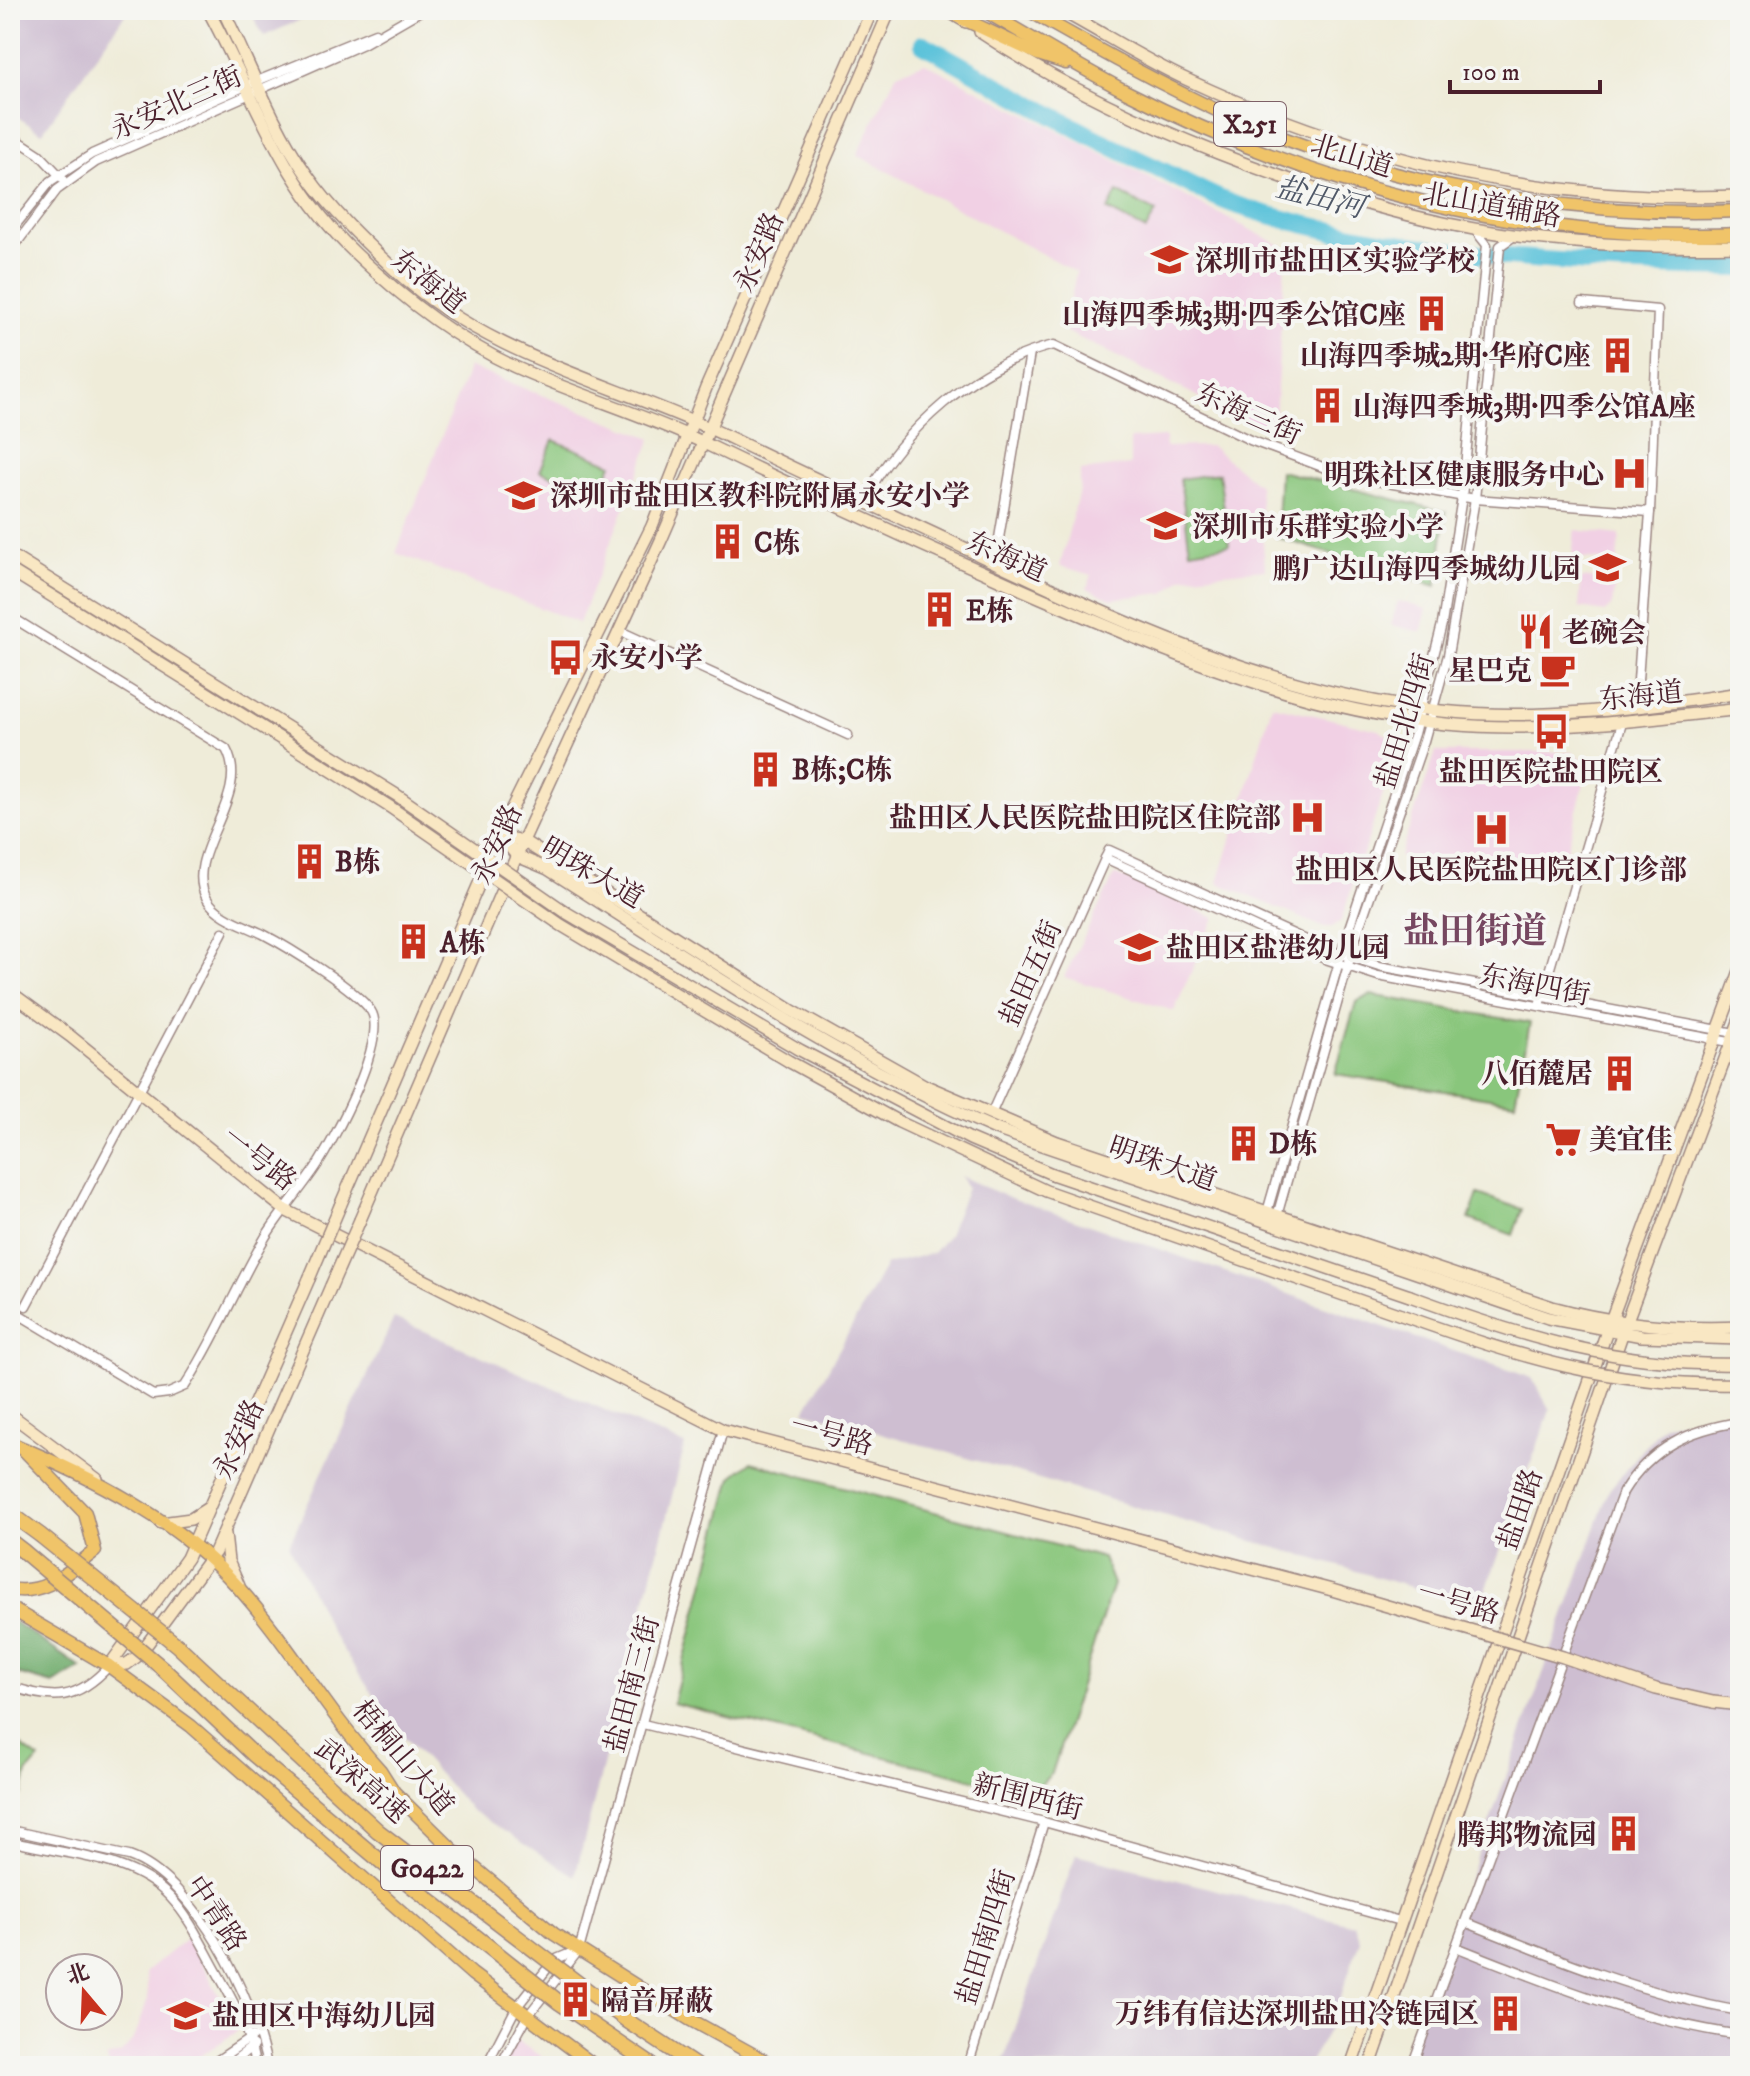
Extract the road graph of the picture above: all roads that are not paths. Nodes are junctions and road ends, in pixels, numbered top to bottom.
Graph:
1 (208, 10) edge
2 (223, 10) edge
3 (422, 10) edge
4 (872, 10) edge
5 (890, 10) edge
6 (946, 10) edge
7 (983, 10) edge
8 (1028, 10) edge
9 (1060, 10) edge
10 (959, 17) junction
11 (1088, 69) junction
12 (1184, 86) junction
13 (253, 87) junction
14 (10, 135) edge
15 (62, 178) junction
16 (1502, 182) junction
17 (1489, 194) junction
18 (1740, 196) edge
19 (1740, 211) edge
20 (1474, 229) junction
21 (10, 232) edge
22 (1737, 234) edge
23 (1519, 236) junction
24 (1740, 246) edge
25 (10, 252) edge
26 (1582, 303) dead end
27 (1030, 353) junction
28 (694, 423) junction
29 (709, 429) junction
30 (688, 436) junction
31 (703, 442) junction
32 (1462, 497) junction
33 (1475, 499) junction
34 (864, 500) junction
35 (1650, 512) junction
36 (10, 555) edge
37 (995, 562) junction
38 (10, 570) edge
39 (10, 616) edge
40 (620, 631) junction
41 (1740, 693) edge
42 (1636, 708) junction
43 (1740, 709) edge
44 (1425, 715) junction
45 (1622, 723) junction
46 (848, 735) dead end
47 (501, 836) junction
48 (523, 841) junction
49 (1107, 854) joint
50 (517, 856) junction
51 (223, 932) dead end
52 (1344, 961) junction
53 (1740, 971) edge
54 (10, 992) edge
55 (1540, 1002) junction
56 (1740, 1019) edge
57 (1717, 1036) junction
58 (1736, 1039) edge
59 (139, 1091) junction
60 (991, 1114) junction
61 (285, 1210) junction
62 (1272, 1214) junction
63 (26, 1306) dead end
64 (10, 1309) edge
65 (1609, 1326) junction
66 (1740, 1327) edge
67 (1625, 1328) junction
68 (1740, 1339) edge
69 (1740, 1364) edge
70 (1740, 1384) edge
71 (10, 1414) edge
72 (1740, 1422) edge
73 (723, 1430) junction
74 (16, 1446) edge
75 (113, 1492) junction
76 (211, 1505) junction
77 (10, 1513) edge
78 (160, 1523) junction
79 (226, 1526) junction
80 (10, 1541) edge
81 (192, 1547) junction
82 (210, 1561) junction
83 (10, 1589) edge
84 (244, 1594) junction
85 (10, 1608) edge
86 (1563, 1657) junction
87 (109, 1666) junction
88 (10, 1686) edge
89 (1740, 1705) edge
90 (643, 1724) junction
91 (1044, 1822) junction
92 (10, 1830) edge
93 (10, 1841) edge
94 (1400, 1921) junction
95 (1465, 1922) junction
96 (1456, 1947) junction
97 (579, 1950) junction
98 (516, 2008) junction
99 (1740, 2011) edge
100 (527, 2017) junction
101 (1740, 2035) edge
102 (261, 2036) junction
103 (249, 2037) junction
104 (252, 2048) junction
105 (209, 2066) edge
106 (227, 2066) edge
107 (255, 2066) edge
108 (267, 2066) edge
109 (486, 2066) edge
110 (500, 2066) edge
111 (595, 2066) edge
112 (653, 2066) edge
113 (696, 2066) edge
114 (774, 2066) edge
115 (968, 2066) edge
116 (1351, 2066) edge
117 (1370, 2066) edge
118 (1412, 2066) edge

1 - 13 street, 东海道
2 - 13 street, 东海道
3 - 13 street, 永安北三街
4 - 28 street, 永安路
5 - 29 street, 永安路
6 - 10 street, 北山道辅路
7 - 11 main road, 北山道 / X251
8 - 12 main road, 北山道 / X251
9 - 12 street, 北山道辅路
10 - 11 main road
10 - 20 street, 北山道辅路
11 - 22 main road, 北山道 / X251
12 - 16 street, 北山道辅路
12 - 17 main road, 北山道 / X251
13 - 15 street, 永安北三街
13 - 28 street, 东海道
13 - 30 street, 东海道
14 - 15 street
15 - 21 street, 永安北三街
15 - 25 street, 永安北三街
16 - 17 street
16 - 18 street, 北山道辅路
17 - 19 main road, 北山道 / X251
20 - 23 street, 北山道辅路
20 - 32 street, 盐田北四街
23 - 24 street, 北山道辅路
23 - 33 street, 盐田北四街
26 - 35 street
27 - 32 street, 东海三街
27 - 34 street
27 - 37 street
28 - 29 street, 东海道
28 - 30 street, 永安路
29 - 31 street, 永安路
29 - 34 street, 东海道
30 - 31 street, 东海道
30 - 47 street, 永安路
31 - 40 street, 永安路
31 - 44 street, 东海道
32 - 33 street, 东海三街
32 - 44 street, 盐田北四街
33 - 35 street, 东海三街
33 - 44 street, 盐田北四街
34 - 37 street, 东海道
35 - 42 street
36 - 69 street, 明珠大道, bridge
37 - 44 street, 东海道
38 - 70 street, 明珠大道, bridge
39 - 61 street
40 - 46 street
40 - 48 street, 永安路
41 - 42 street, 东海道
42 - 44 street, 东海道
43 - 45 street, 东海道
44 - 45 street, 东海道
44 - 52 street, 盐田北四街
45 - 55 street
47 - 48 street, 明珠大道
47 - 50 street, 明珠大道
47 - 76 street, 永安路, bridge
48 - 50 street, 永安路
48 - 60 street, 明珠大道
49 - 52 street, 东海四街
49 - 60 street, 盐田五街
50 - 65 street, 明珠大道
50 - 79 street, 永安路, bridge
51 - 59 street
52 - 55 street, 东海四街
52 - 62 street, 盐田北四街
53 - 57 street, 盐田路
54 - 59 street, 一号路
55 - 57 street, 东海四街
56 - 58 street, 盐田路
57 - 58 street, 东海四街
57 - 65 street, 盐田路
58 - 67 street, 盐田路
59 - 61 street, 一号路
59 - 63 street
60 - 62 street, 明珠大道
61 - 64 street
61 - 73 street, 一号路
62 - 65 street, 明珠大道
65 - 67 street, 明珠大道
65 - 94 street, 盐田路
66 - 67 street, 明珠大道
67 - 68 street, 明珠大道
67 - 117 street, 盐田路
71 - 75 street, 梧桐山大道
72 - 86 street
73 - 86 street, 一号路, bridge
73 - 90 street, 盐田南三街
74 - 75 main road, 梧桐山大道
74 - 83 main road
75 - 78 main road, 梧桐山大道
76 - 78 street
76 - 81 street, 永安路
77 - 113 highway, 武深高速 / G0422, bridge
78 - 81 main road, 梧桐山大道
79 - 82 street, 永安路
79 - 84 street
80 - 112 highway, 武深高速 / G0422, bridge
81 - 82 main road, 梧桐山大道
81 - 87 street, 永安路
82 - 84 main road, 梧桐山大道
82 - 87 street, 永安路
84 - 97 main road, 梧桐山大道
85 - 87 main road
86 - 89 street, 一号路, bridge
86 - 95 street
87 - 88 street, 永安路
87 - 98 main road
90 - 91 street, 新围西街
90 - 97 street, 盐田南三街
91 - 94 street, 新围西街
91 - 115 street, 盐田南四街
92 - 102 street, 中青路
93 - 103 street, 中青路
94 - 116 street, 盐田路
95 - 96 street
95 - 99 street
96 - 101 street
96 - 118 street
97 - 98 street
97 - 100 street
97 - 114 main road, 梧桐山大道
98 - 100 main road
98 - 109 street
100 - 110 street
100 - 111 main road
102 - 103 street
102 - 104 street
102 - 108 street, 中青路
103 - 104 street, 中青路
103 - 105 street
104 - 106 street
104 - 107 street, 中青路

